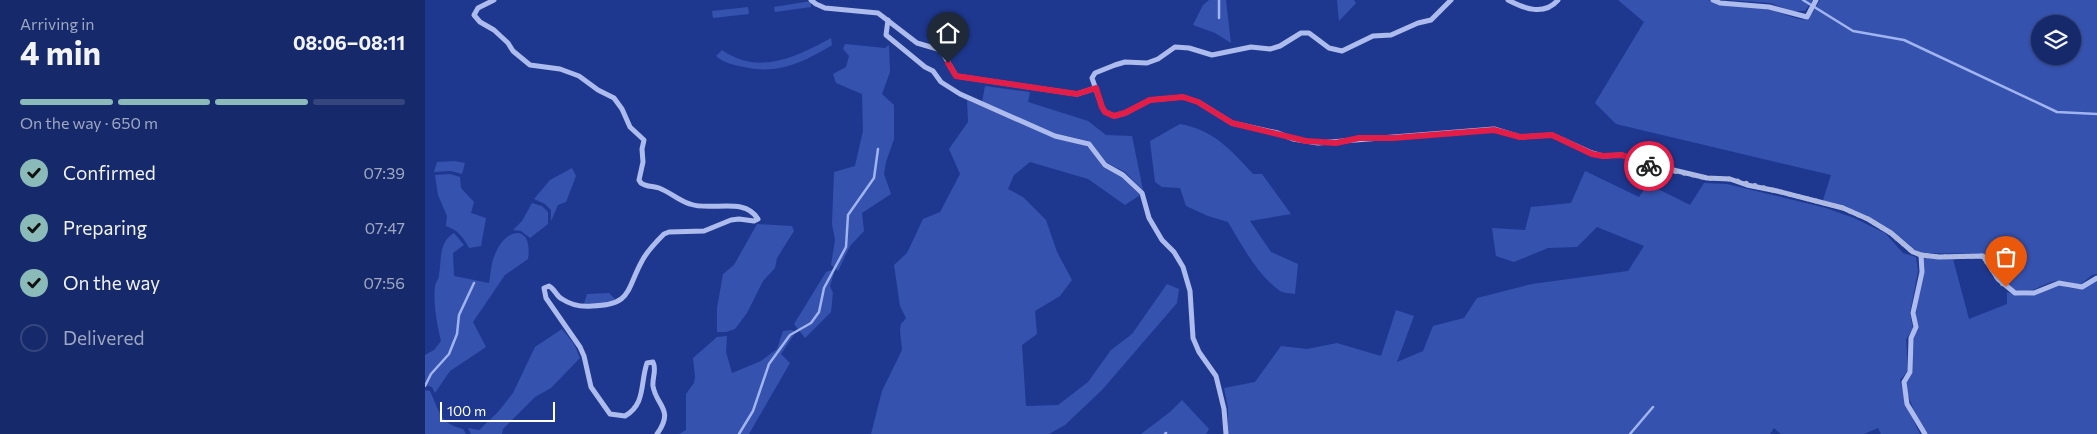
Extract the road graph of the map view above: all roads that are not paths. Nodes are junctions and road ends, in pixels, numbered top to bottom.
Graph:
1 (494, 0) edge
2 (811, 0) edge
3 (1451, 0) edge
4 (1508, 0) edge
5 (1558, 0) edge
6 (1713, 0) edge
7 (1817, 0) edge
8 (888, 20) junction
9 (1096, 88) junction
10 (1921, 255) junction
11 (2097, 278) edge
12 (657, 434) edge
13 (1226, 434) edge
14 (1925, 434) edge

1 - 12 street
2 - 8 street
3 - 9 street
4 - 5 street
6 - 7 street
8 - 9 street
8 - 13 street
9 - 10 street
10 - 11 street
10 - 14 street

